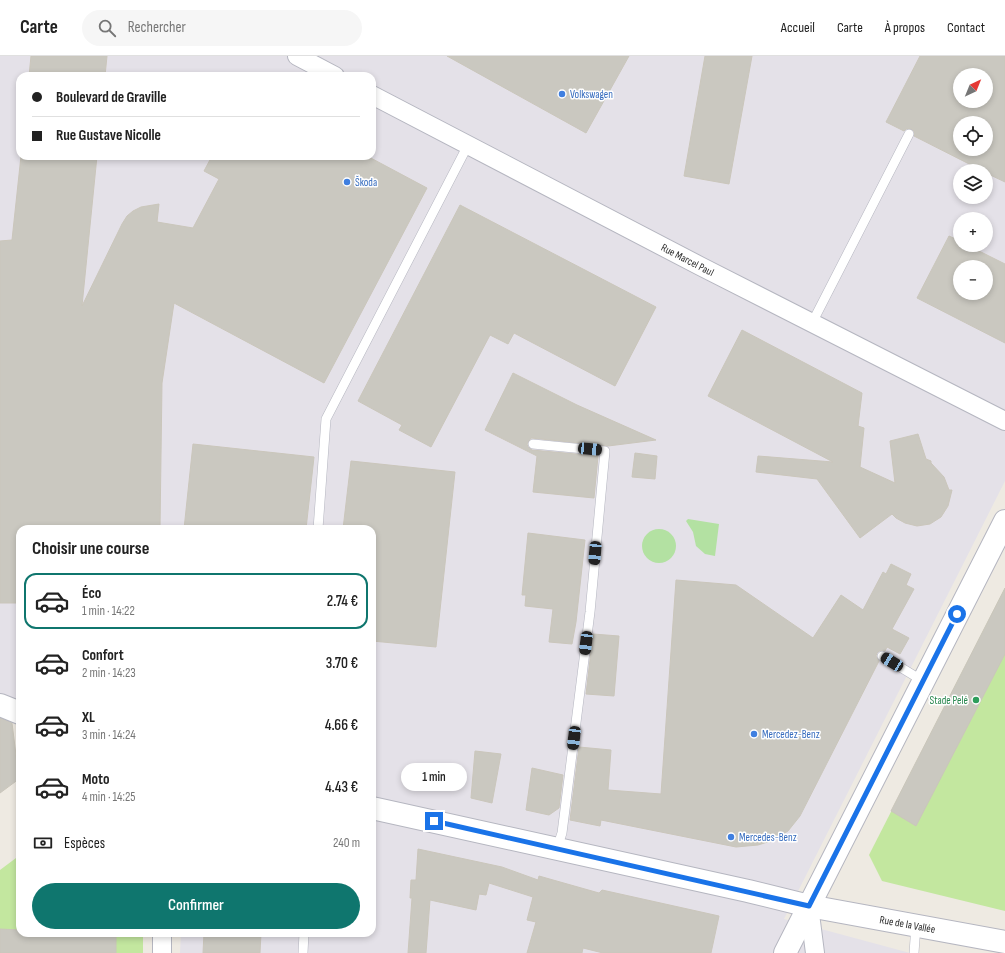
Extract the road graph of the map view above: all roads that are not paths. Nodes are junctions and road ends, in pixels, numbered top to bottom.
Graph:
1 (297, 56) edge
2 (327, 72) edge
3 (376, 97) edge
4 (909, 134) dead end
5 (468, 145) junction
6 (812, 323) junction
7 (1005, 421) edge
8 (533, 444) dead end
9 (1005, 521) edge
10 (318, 525) edge
11 (882, 656) dead end
12 (923, 681) junction
13 (0, 705) edge
14 (16, 711) edge
15 (376, 809) edge
16 (557, 848) junction
17 (809, 906) junction
18 (916, 925) junction
19 (162, 937) edge
20 (304, 937) edge
21 (1005, 942) edge
22 (162, 953) edge
23 (303, 953) edge
24 (785, 953) edge
25 (815, 953) edge
26 (914, 953) edge

1 - 2 street
3 - 5 street, Rue Marcel Paul
4 - 6 lane
5 - 6 street, Rue Marcel Paul
5 - 10 lane
6 - 7 street, Rue Marcel Paul
8 - 16 lane
9 - 12 street
11 - 12 lane
12 - 17 street
13 - 14 street
15 - 16 street, Rue de la Vallée
16 - 17 street, Rue de la Vallée
17 - 18 street, Rue de la Vallée
17 - 24 street
17 - 25 street
18 - 21 street, Rue de la Vallée
18 - 26 lane
19 - 22 street
20 - 23 lane

